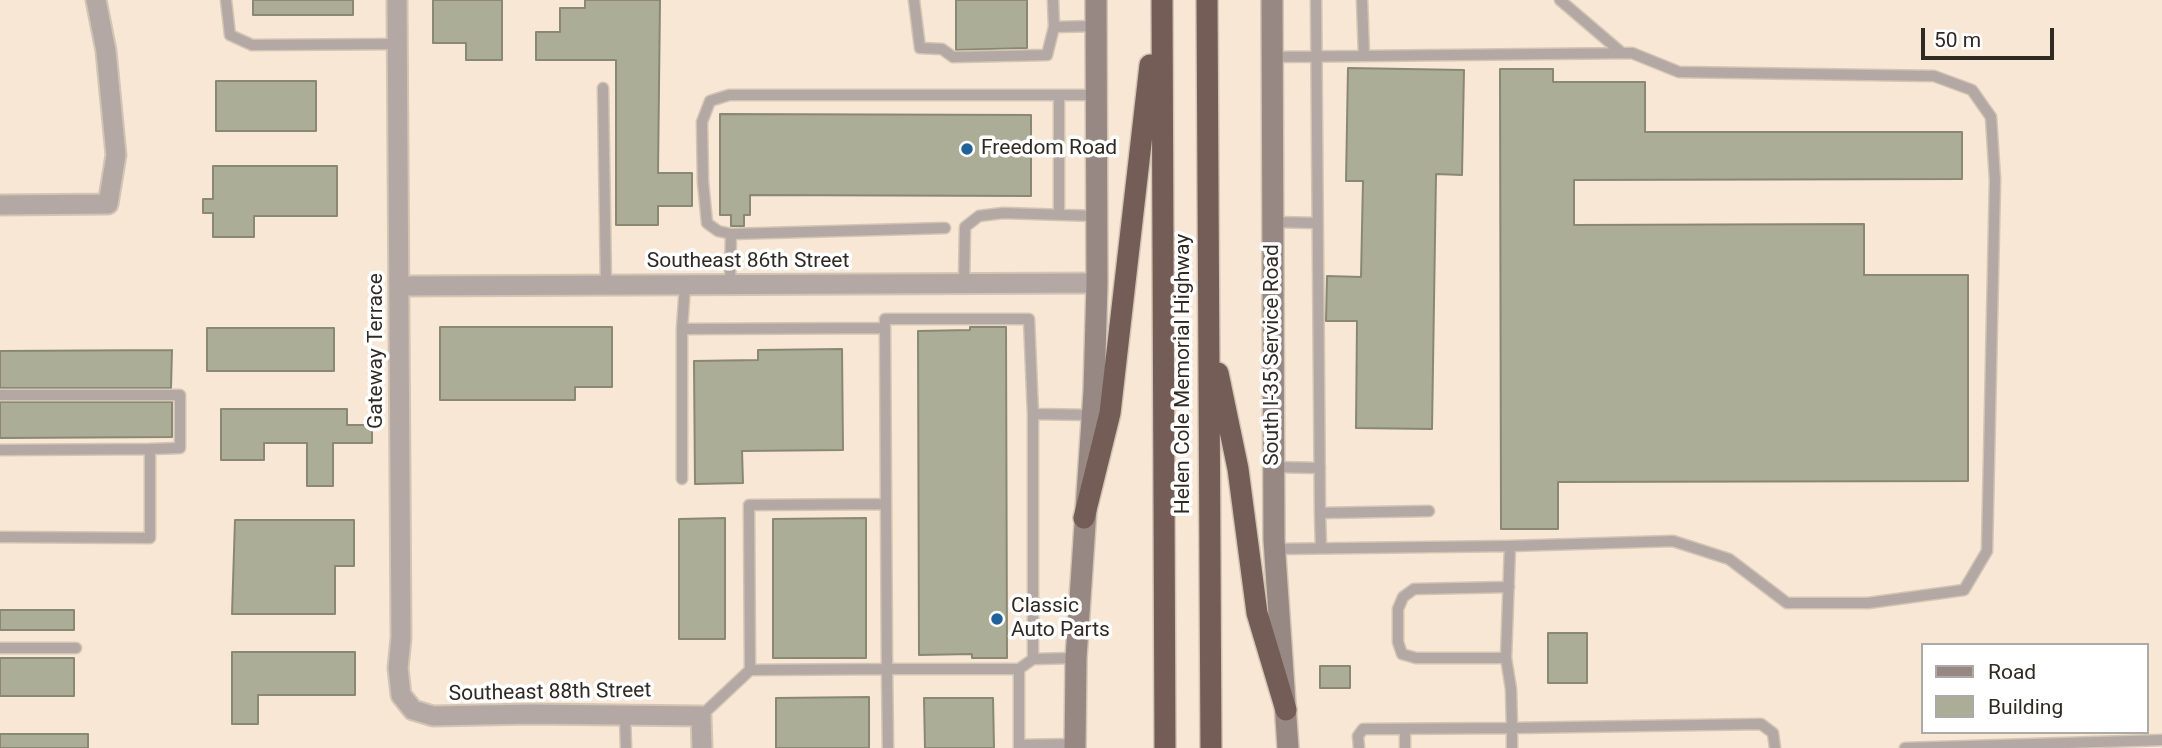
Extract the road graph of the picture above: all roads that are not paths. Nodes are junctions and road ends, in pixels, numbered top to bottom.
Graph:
1 (96, 0) edge
2 (226, 0) edge
3 (397, 0) edge
4 (915, 0) edge
5 (1053, 0) edge
6 (1096, 0) edge
7 (1160, 0) edge
8 (1207, 0) edge
9 (1272, 0) edge
10 (1315, 0) edge
11 (1362, 0) edge
12 (1560, 0) edge
13 (1096, 26) junction
14 (1054, 27) junction
15 (398, 44) junction
16 (1622, 53) junction
17 (1364, 55) junction
18 (1315, 56) junction
19 (1272, 57) junction
20 (603, 89) dead end
21 (1059, 95) junction
22 (1096, 95) junction
23 (0, 205) edge
24 (1059, 214) junction
25 (1096, 216) junction
26 (1273, 222) junction
27 (1317, 223) junction
28 (946, 228) dead end
29 (731, 234) junction
30 (1097, 283) junction
31 (964, 284) junction
32 (685, 285) junction
33 (730, 285) junction
34 (399, 286) junction
35 (606, 286) junction
36 (1209, 324) junction
37 (885, 328) junction
38 (682, 329) junction
39 (0, 395) edge
40 (1033, 414) junction
41 (1092, 415) junction
42 (150, 449) junction
43 (0, 450) edge
44 (1273, 467) junction
45 (1320, 468) junction
46 (682, 479) dead end
47 (886, 504) junction
48 (1429, 511) dead end
49 (1320, 513) junction
50 (1084, 518) junction
51 (0, 537) edge
52 (1510, 546) junction
53 (1321, 548) junction
54 (1275, 549) junction
55 (1508, 587) junction
56 (0, 648) edge
57 (76, 648) dead end
58 (1076, 658) junction
59 (1506, 658) junction
60 (1033, 659) junction
61 (887, 669) junction
62 (1019, 669) junction
63 (750, 670) junction
64 (404, 701) joint
65 (1286, 710) junction
66 (625, 714) junction
67 (701, 716) junction
68 (1512, 728) junction
69 (1405, 729) junction
70 (2162, 740) edge
71 (1019, 746) edge
72 (1074, 746) edge
73 (626, 748) edge
74 (702, 748) edge
75 (888, 748) edge
76 (1165, 748) edge
77 (1211, 748) edge
78 (1288, 748) edge
79 (1359, 748) edge
80 (1405, 748) edge
81 (1512, 748) edge
82 (1775, 748) edge
83 (1905, 748) edge

1 - 23 street
2 - 15 lane
3 - 15 street, Gateway Terrace
4 - 14 lane
5 - 14 lane
6 - 13 main road
7 - 50 highway
7 - 76 highway, Helen Cole Memorial Highway
8 - 36 highway, Helen Cole Memorial Highway
9 - 19 main road, South I-35 Service Road
10 - 18 lane
11 - 17 lane
12 - 16 lane
13 - 14 lane
13 - 22 main road
15 - 34 street, Gateway Terrace
16 - 17 lane
16 - 52 lane
17 - 18 lane
18 - 19 lane
18 - 27 lane
19 - 26 main road, South I-35 Service Road
20 - 35 lane
21 - 22 lane
21 - 24 lane
21 - 29 lane
22 - 25 main road
24 - 25 lane
24 - 31 lane
25 - 30 main road
26 - 27 lane
26 - 44 main road, South I-35 Service Road
27 - 45 lane
28 - 29 lane
29 - 33 lane
30 - 31 street, Southeast 86th Street
30 - 41 main road
31 - 33 street, Southeast 86th Street
32 - 33 street, Southeast 86th Street
32 - 35 street, Southeast 86th Street
32 - 38 lane
34 - 35 street, Southeast 86th Street
34 - 64 street, Gateway Terrace
36 - 65 highway
36 - 77 highway, Helen Cole Memorial Highway
37 - 38 lane
37 - 40 lane
37 - 47 lane
38 - 46 lane
39 - 42 lane
40 - 41 lane
40 - 60 lane
41 - 50 main road
42 - 43 lane
42 - 51 lane
44 - 45 lane
44 - 54 main road, South I-35 Service Road
45 - 49 lane
47 - 61 lane
47 - 63 lane
48 - 49 lane
49 - 53 lane
50 - 58 main road
52 - 53 lane
52 - 55 lane
53 - 54 lane
54 - 65 main road, South I-35 Service Road
55 - 59 lane
55 - 59 lane
56 - 57 lane
58 - 60 lane
58 - 72 main road
59 - 68 lane
60 - 62 lane
61 - 62 lane
61 - 63 lane
61 - 75 lane
62 - 71 lane
63 - 67 lane
64 - 66 street, Southeast 88th Street
65 - 78 main road, South I-35 Service Road
66 - 67 street, Southeast 88th Street
66 - 73 lane
67 - 74 street
68 - 69 lane
68 - 81 lane
68 - 82 lane
69 - 79 lane
69 - 80 lane
70 - 83 lane
71 - 72 lane

